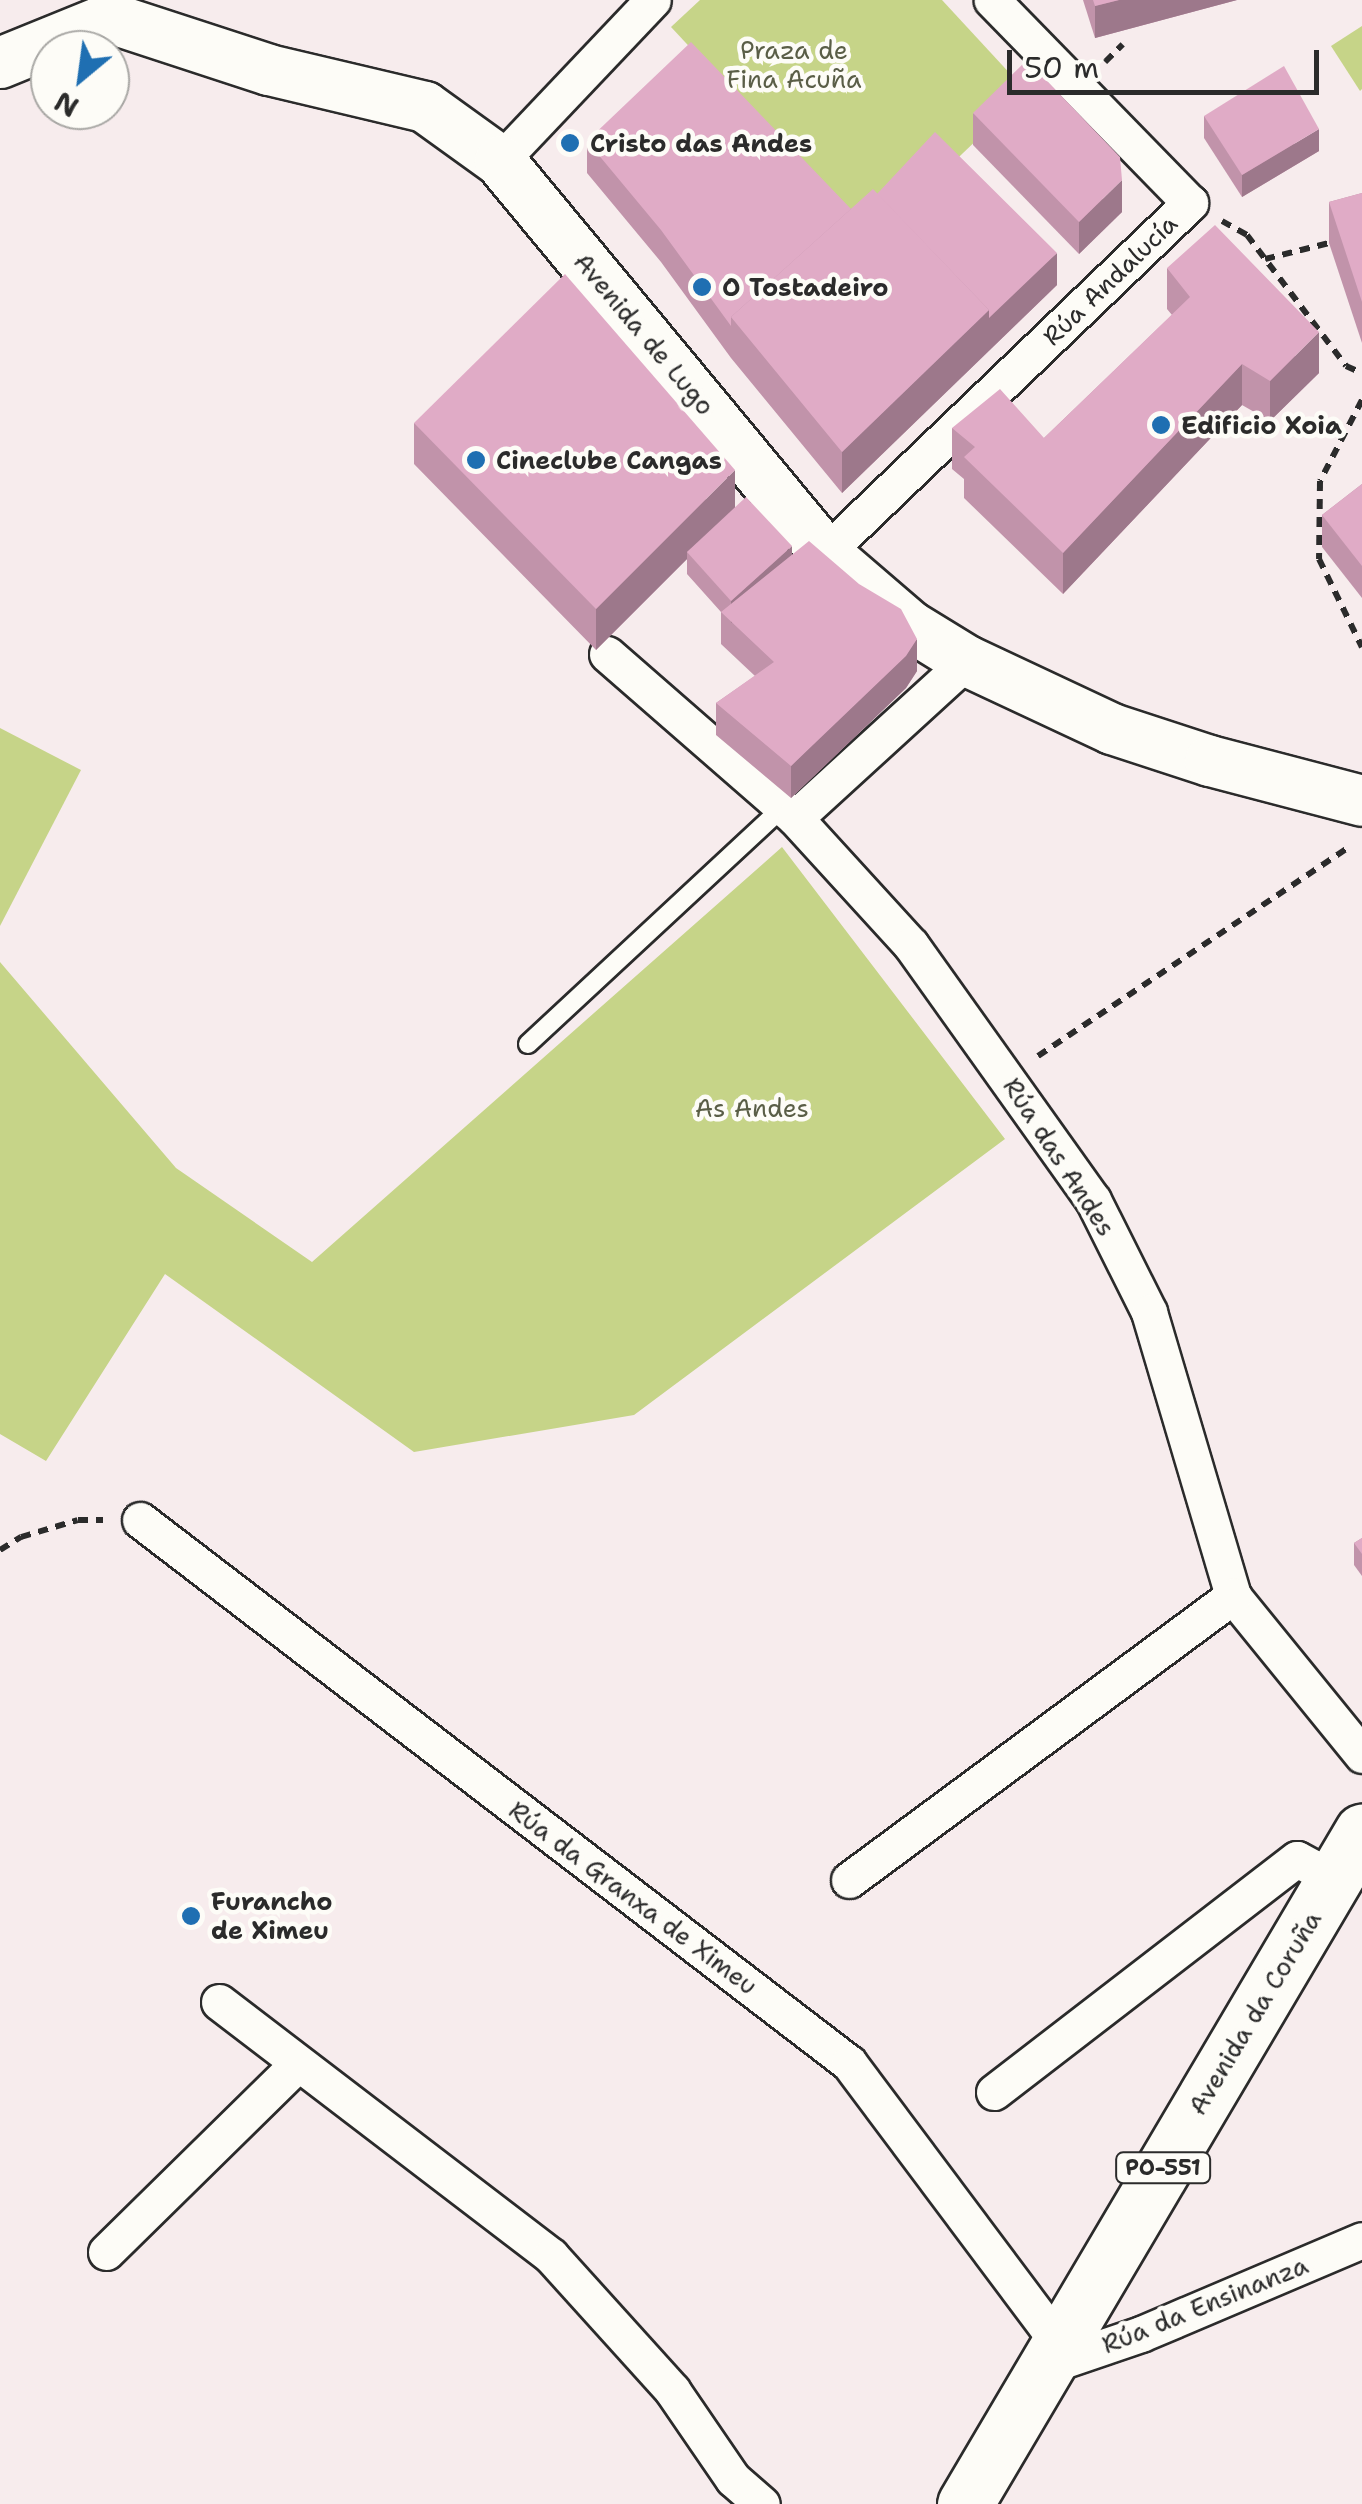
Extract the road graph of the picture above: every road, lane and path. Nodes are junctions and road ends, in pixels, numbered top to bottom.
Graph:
1 (653, 0) edge
2 (992, 0) edge
3 (108, 9) edge
4 (0, 63) edge
5 (500, 160) junction
6 (1190, 203) junction
7 (1329, 243) edge
8 (1265, 259) junction
9 (1362, 373) edge
10 (1362, 400) edge
11 (826, 553) junction
12 (1362, 646) edge
13 (608, 654) dead end
14 (967, 661) junction
15 (1362, 801) edge
16 (788, 813) junction
17 (1362, 838) edge
18 (528, 1044) dead end
19 (1008, 1077) junction
20 (140, 1520) joint
21 (0, 1550) edge
22 (1233, 1596) junction
23 (1362, 1756) edge
24 (1362, 1832) edge
25 (1334, 1879) junction
26 (848, 1880) dead end
27 (220, 2002) dead end
28 (298, 2063) junction
29 (994, 2092) dead end
30 (1362, 2240) edge
31 (106, 2252) dead end
32 (1053, 2355) junction
33 (762, 2504) edge
34 (965, 2504) edge

1 - 5 street
2 - 6 street, Rúa Andalucía
3 - 4 street, Avenida de Lugo
3 - 5 street, Avenida de Lugo
5 - 11 street, Avenida de Lugo
6 - 8 path
6 - 11 street, Rúa Andalucía
7 - 8 path
8 - 9 path
10 - 12 path
11 - 14 street, Avenida de Lugo
13 - 16 street, Rúa das Andes
14 - 15 street, Avenida de Lugo
14 - 16 street
16 - 18 lane
16 - 19 street, Rúa das Andes
17 - 19 path
19 - 22 street, Rúa das Andes
20 - 21 path
20 - 32 street, Rúa da Granxa de Ximeu
22 - 23 street, Rúa das Andes
22 - 26 street
24 - 25 main road, Avenida da Coruña / PO-551
25 - 29 street
25 - 32 main road, Avenida da Coruña / PO-551
27 - 28 street
28 - 31 street
28 - 33 street
30 - 32 street, Rúa da Ensinanza
32 - 34 main road, Avenida da Coruña / PO-551

